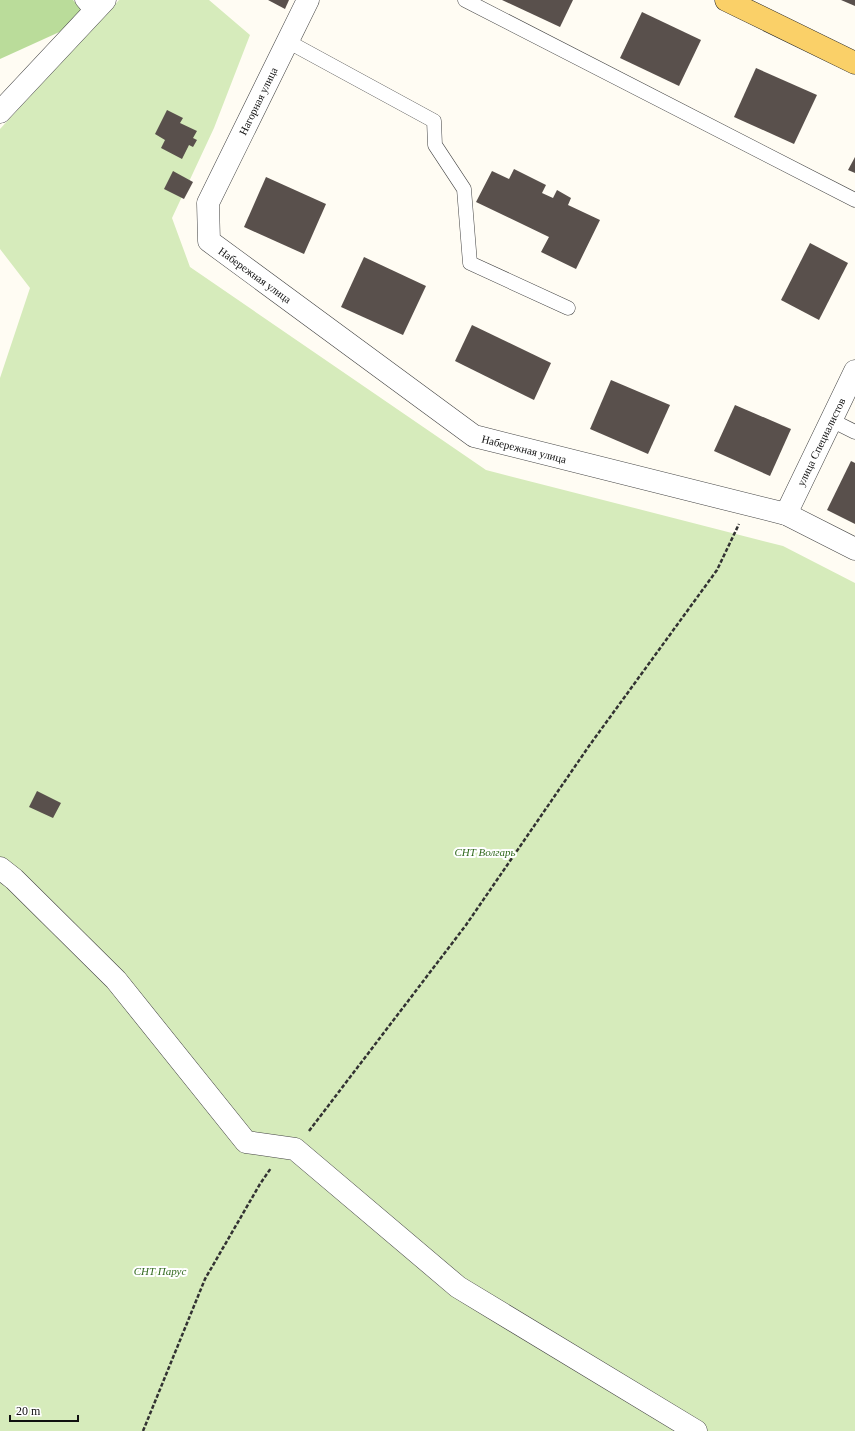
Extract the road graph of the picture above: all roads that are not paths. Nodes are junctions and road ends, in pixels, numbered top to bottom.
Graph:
1 (308, 0) edge
2 (465, 0) edge
3 (726, 0) edge
4 (93, 4) edge
5 (287, 41) junction
6 (855, 63) edge
7 (0, 112) edge
8 (855, 200) edge
9 (208, 203) joint
10 (568, 308) dead end
11 (855, 371) edge
12 (832, 420) junction
13 (855, 432) edge
14 (786, 514) junction
15 (855, 549) edge
16 (0, 868) edge
17 (696, 1431) edge

1 - 5 street, Нагорная улица
2 - 8 lane
3 - 6 main road
4 - 7 street
5 - 9 street, Нагорная улица
5 - 10 lane
9 - 14 street, Набережная улица
11 - 12 street, улица Специалистов
12 - 13 lane
12 - 14 street, улица Специалистов
14 - 15 street, Набережная улица
16 - 17 street

